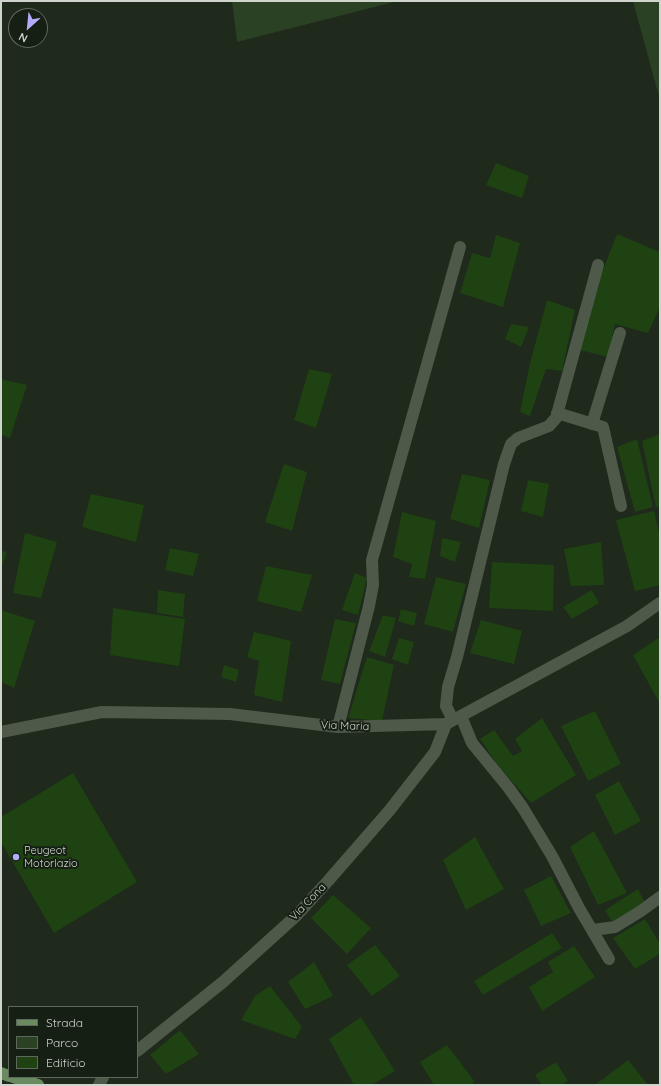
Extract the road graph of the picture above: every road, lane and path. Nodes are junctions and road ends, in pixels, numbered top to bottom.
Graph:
1 (460, 247) dead end
2 (598, 264) dead end
3 (620, 333) dead end
4 (557, 413) junction
5 (592, 424) junction
6 (621, 506) dead end
7 (660, 603) edge
8 (453, 720) junction
9 (338, 727) junction
10 (1, 732) edge
11 (660, 897) edge
12 (593, 930) junction
13 (608, 959) dead end
14 (138, 1050) edge
15 (16, 1078) edge
16 (38, 1085) edge

1 - 9 street
2 - 4 street
3 - 5 street
4 - 5 street
4 - 8 street
5 - 6 street
7 - 8 street, Via Maria
8 - 9 street, Via Maria
8 - 12 street
8 - 14 street, Via Cona
9 - 10 street, Via Maria
11 - 12 street
12 - 13 street
15 - 16 main road

